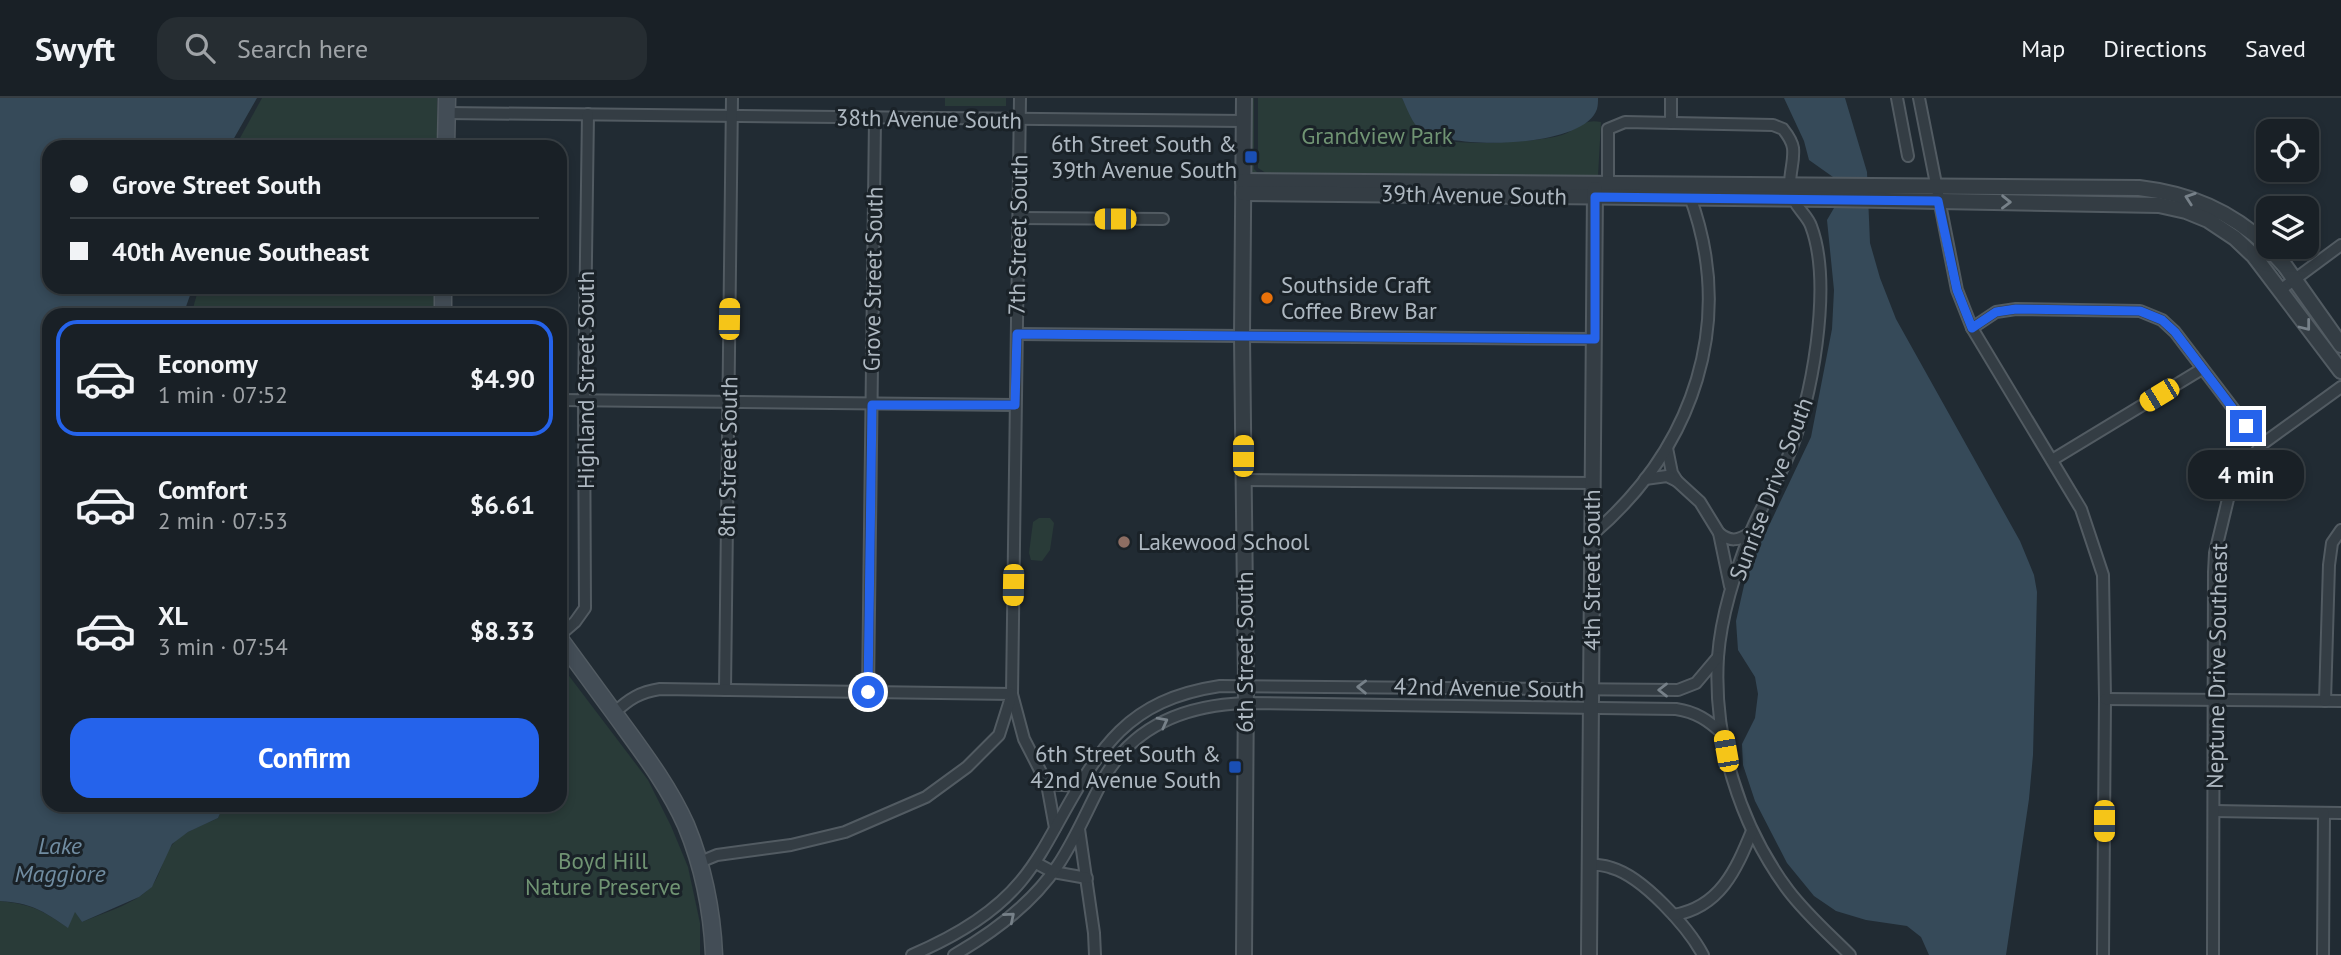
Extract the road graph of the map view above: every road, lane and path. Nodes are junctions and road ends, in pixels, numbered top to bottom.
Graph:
1 (732, 98) edge
2 (1020, 98) edge
3 (1244, 98) edge
4 (1671, 98) edge
5 (1898, 98) edge
6 (1919, 98) edge
7 (447, 105) edge
8 (588, 114) junction
9 (732, 117) junction
10 (875, 118) junction
11 (1020, 120) junction
12 (1244, 121) junction
13 (1671, 123) junction
14 (446, 140) edge
15 (1908, 156) dead end
16 (1243, 187) junction
17 (1599, 189) junction
18 (1688, 192) junction
19 (1792, 193) junction
20 (1937, 194) junction
21 (2211, 215) junction
22 (1019, 218) junction
23 (1163, 219) dead end
24 (2256, 236) edge
25 (2341, 245) edge
26 (2278, 259) edge
27 (2294, 279) junction
28 (2279, 291) junction
29 (1972, 328) junction
30 (1017, 334) junction
31 (1242, 336) junction
32 (1595, 339) junction
33 (2341, 345) edge
34 (2202, 369) junction
35 (2341, 371) edge
36 (2341, 387) edge
37 (567, 400) edge
38 (584, 400) junction
39 (728, 401) junction
40 (872, 405) junction
41 (1015, 405) junction
42 (2261, 445) junction
43 (1667, 448) junction
44 (2052, 460) junction
45 (1645, 479) junction
46 (1244, 480) junction
47 (1677, 481) junction
48 (1592, 483) junction
49 (2341, 530) edge
50 (1718, 533) junction
51 (1750, 533) junction
52 (1592, 534) junction
53 (1731, 593) junction
54 (567, 630) edge
55 (567, 647) edge
56 (1718, 657) junction
57 (1246, 686) junction
58 (1332, 687) junction
59 (1591, 689) junction
60 (725, 690) junction
61 (868, 692) junction
62 (1012, 694) junction
63 (2105, 699) junction
64 (2215, 700) junction
65 (2325, 701) junction
66 (2341, 701) edge
67 (1246, 703) junction
68 (1332, 705) junction
69 (1591, 708) junction
70 (614, 713) junction
71 (1723, 734) junction
72 (1047, 785) junction
73 (1078, 786) junction
74 (2214, 811) junction
75 (2324, 813) junction
76 (2341, 813) edge
77 (1055, 828) junction
78 (1079, 830) junction
79 (1752, 831) junction
80 (700, 862) junction
81 (1036, 863) junction
82 (1590, 864) junction
83 (1053, 872) junction
84 (1087, 877) junction
85 (1674, 915) junction
86 (713, 955) edge
87 (912, 955) edge
88 (954, 955) edge
89 (1095, 955) edge
90 (1244, 955) edge
91 (1589, 955) edge
92 (1703, 955) edge
93 (1850, 955) edge
94 (2103, 955) edge
95 (2213, 955) edge
96 (2323, 955) edge

1 - 9 street, 8th Street South
2 - 11 street, 7th Street South
3 - 12 street, 6th Street South
4 - 13 street
5 - 15 street
6 - 20 street
7 - 8 street, 38th Avenue South
7 - 14 main road
8 - 9 street, 38th Avenue South
8 - 38 street, Highland Street South
9 - 10 street, 38th Avenue South
9 - 39 street, 8th Street South
10 - 11 street, 38th Avenue South
10 - 40 street, Grove Street South
11 - 12 street, 38th Avenue South
11 - 22 street, 7th Street South
12 - 16 street, 6th Street South
13 - 17 street, 4th Street South
13 - 19 street
16 - 17 street, 39th Avenue South
16 - 31 street, 6th Street South
17 - 18 street, 39th Avenue South
17 - 32 street, 4th Street South
18 - 19 street, 39th Avenue South
18 - 43 street
19 - 20 street, 39th Avenue South
19 - 51 street, Sunrise Drive South
20 - 21 street, 39th Avenue South
20 - 29 street
21 - 24 street
21 - 28 street
22 - 23 street
22 - 30 street, 7th Street South
25 - 27 street
26 - 27 street
27 - 28 street
27 - 33 street
28 -> 35 street
29 - 34 street
29 - 44 street
30 - 31 street
30 - 41 street, 7th Street South
31 - 32 street
31 - 46 street, 6th Street South
32 - 48 street, 4th Street South
34 - 42 street
34 - 44 street
36 - 42 street, Neptune Drive Southeast
37 - 38 street
38 - 39 street
38 - 54 street, Highland Street South
39 - 40 street
39 - 60 street, 8th Street South
40 - 41 street
40 - 61 street, Grove Street South
41 - 62 street, 7th Street South
42 - 64 street, Neptune Drive Southeast
43 - 45 street
43 - 47 street
44 - 63 street
45 - 47 street
45 - 52 street
46 - 48 street
46 - 57 street, 6th Street South
47 - 50 street
48 - 52 street, 4th Street South
49 - 65 street
50 - 51 street
50 - 53 street
51 - 53 street, Sunrise Drive South
52 - 59 street, 4th Street South
53 - 56 street, Sunrise Drive South
55 - 70 main road
56 -> 59 street, 42nd Avenue South
56 - 71 street, Sunrise Drive South
57 - 58 street, 42nd Avenue South
57 - 67 street, 6th Street South
57 - 73 street, 42nd Avenue South
59 -> 58 street, 42nd Avenue South
58 - 68 street
59 - 69 street, 4th Street South
60 - 61 street
60 - 70 street
61 - 62 street
62 - 72 street, 7th Street South
62 - 80 street
63 - 64 street
63 - 94 street
64 - 65 street
64 - 74 street, Neptune Drive Southeast
65 - 66 street
67 - 68 street, 42nd Avenue South
78 -> 67 street, 42nd Avenue South
67 - 90 street, 6th Street South
68 - 69 street, 42nd Avenue South
69 - 71 street, 42nd Avenue South
69 - 82 street, 4th Street South
70 - 80 main road
71 - 79 street, Sunrise Drive South
72 - 73 street
72 - 77 street, 7th Street South
73 - 77 street, 42nd Avenue South
74 - 75 street
74 - 95 street, Neptune Drive Southeast
75 - 76 street
75 - 96 street
77 - 81 street, 42nd Avenue South
78 - 83 street, 42nd Avenue South
78 - 84 street
79 - 85 street
79 - 93 street, Sunrise Drive South
80 - 86 main road
81 - 83 street
81 - 87 street, 42nd Avenue South
82 - 85 street
82 - 91 street, 4th Street South
83 - 84 street
88 -> 83 street, 42nd Avenue South
84 - 89 street
85 - 92 street

